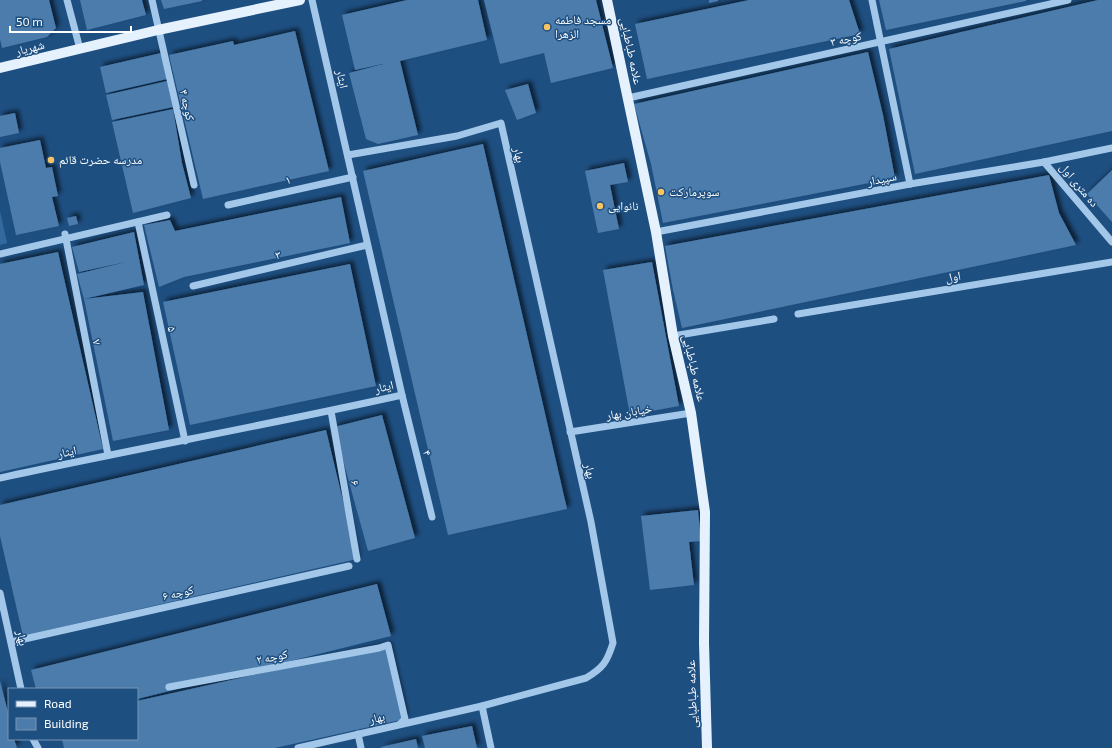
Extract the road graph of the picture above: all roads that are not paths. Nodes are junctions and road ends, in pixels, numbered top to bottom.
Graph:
1 (67, 0) edge
2 (152, 0) edge
3 (298, 0) edge
4 (312, 0) edge
5 (607, 0) edge
6 (872, 0) edge
7 (1068, 0) edge
8 (158, 30) junction
9 (881, 43) junction
10 (80, 49) junction
11 (0, 68) edge
12 (628, 98) junction
13 (1112, 148) edge
14 (348, 155) junction
15 (1044, 162) junction
16 (353, 178) junction
17 (910, 184) junction
18 (194, 185) dead end
19 (228, 205) dead end
20 (167, 215) dead end
21 (138, 222) junction
22 (656, 232) junction
23 (65, 236) junction
24 (1112, 242) edge
25 (367, 245) junction
26 (0, 254) edge
27 (1112, 262) edge
28 (193, 286) dead end
29 (798, 314) dead end
30 (774, 319) dead end
31 (673, 336) junction
32 (402, 394) junction
33 (331, 410) junction
34 (691, 413) junction
35 (570, 432) junction
36 (185, 441) junction
37 (108, 455) junction
38 (0, 478) edge
39 (432, 517) dead end
40 (357, 559) dead end
41 (349, 566) dead end
42 (0, 592) edge
43 (11, 642) junction
44 (169, 687) dead end
45 (21, 688) edge
46 (482, 706) junction
47 (400, 724) junction
48 (358, 734) junction
49 (298, 748) edge
50 (361, 748) edge
51 (491, 748) edge
52 (707, 748) edge

1 - 10 street
2 - 8 street
3 - 8 main road, شهریار
4 - 14 street, ایثار
5 - 12 main road, علامه طباطبایی
6 - 9 street
7 - 9 street, کوچه ۳
8 - 10 main road, شهریار
8 - 18 street, کوچه ۴
9 - 12 street, کوچه ۳
9 - 17 street
10 - 11 main road, شهریار
12 - 22 main road, علامه طباطبایی
13 - 15 street, سپیدار
14 - 16 street, ایثار
14 - 35 street, بهار
15 - 17 street, سپیدار
15 - 24 street, ده متری اول
16 - 19 street, ۱
16 - 25 street, ایثار
17 - 22 street, سپیدار
20 - 21 street
21 - 23 street
21 - 36 street, ۵
22 - 31 main road, علامه طباطبایی
23 - 26 street
23 - 37 street, ۷
25 - 28 street, ۳
25 - 32 street, ایثار
27 - 29 street, اول
30 - 31 street
31 - 34 main road, علامه طباطبایی
32 - 33 street, ایثار
32 - 39 street, ۴
33 - 36 street, ایثار
33 - 40 street, ۶
34 - 35 street, خیابان بهار
34 - 52 main road, علامه طباطبایی
35 - 46 street, بهار
36 - 37 street, ایثار
37 - 38 street, ایثار
41 - 43 street, کوچه ۶
42 - 43 street, بهار
43 - 45 street, بهار
44 - 47 street, کوچه ۲
46 - 47 street, بهار
46 - 51 street
47 - 48 street, بهار
48 - 49 street, بهار
48 - 50 street

